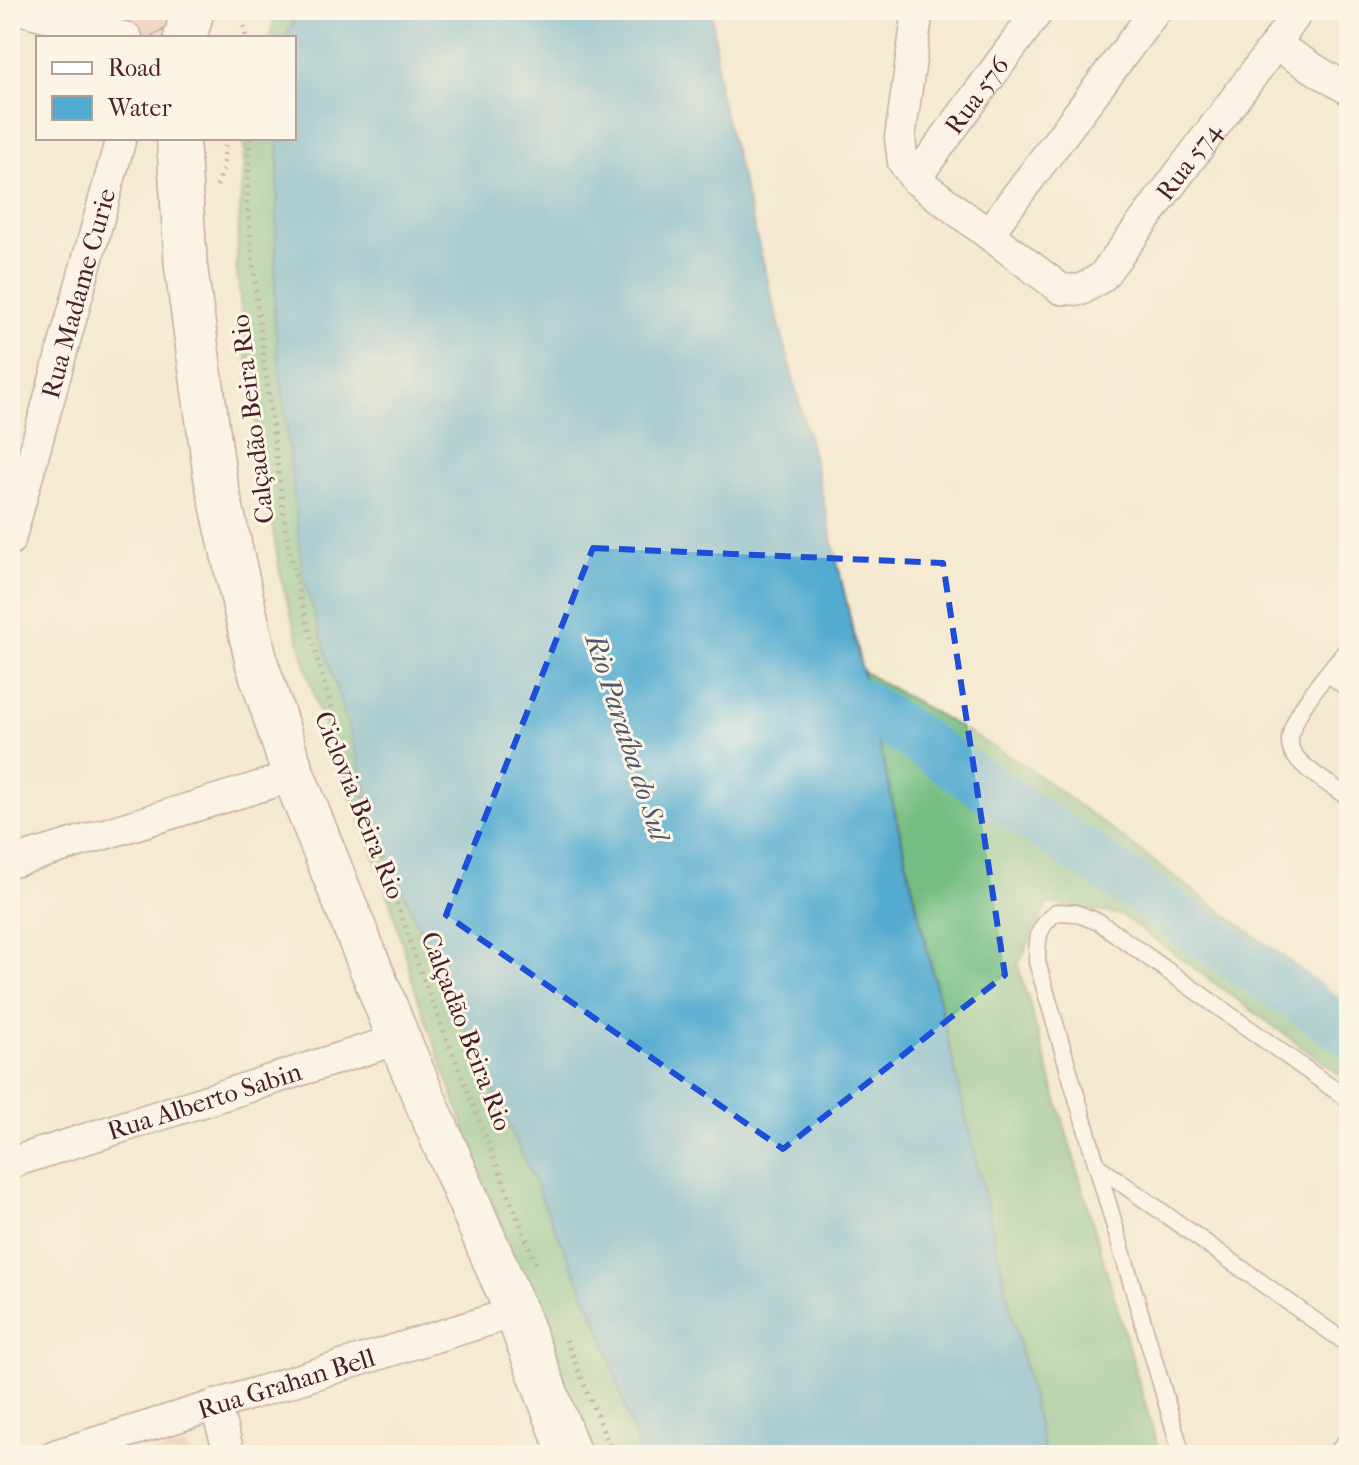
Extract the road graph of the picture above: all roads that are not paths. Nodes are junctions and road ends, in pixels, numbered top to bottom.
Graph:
1 (23, 10) edge
2 (193, 10) edge
3 (918, 10) edge
4 (1039, 10) edge
5 (1156, 10) edge
6 (1299, 10) edge
7 (120, 36) edge
8 (186, 36) edge
9 (1275, 45) junction
10 (1349, 90) edge
11 (120, 140) edge
12 (178, 140) edge
13 (915, 179) junction
14 (988, 234) junction
15 (10, 540) edge
16 (1349, 647) edge
17 (1328, 674) junction
18 (1349, 689) edge
19 (294, 776) junction
20 (1349, 798) edge
21 (10, 863) edge
22 (399, 1039) junction
23 (1349, 1100) edge
24 (10, 1163) edge
25 (1099, 1167) junction
26 (516, 1312) junction
27 (1349, 1345) edge
28 (215, 1405) junction
29 (1349, 1436) edge
30 (55, 1455) edge
31 (230, 1455) edge
32 (570, 1455) edge
33 (1182, 1455) edge
34 (1336, 1455) edge

1 - 7 street
2 - 8 main road
3 - 13 street
4 - 13 street, Rua 576
5 - 14 street
6 - 9 street, Rua 574
9 - 10 street
9 - 14 street, Rua 574
11 - 15 street, Rua Madame Curie
12 - 19 main road
13 - 14 street
16 - 17 lane
17 - 18 lane
17 - 20 lane
19 - 21 street
19 - 22 main road
22 - 24 street, Rua Alberto Sabin
22 - 26 main road
23 - 25 lane
25 - 27 lane
25 - 33 lane
26 - 28 street, Rua Grahan Bell
26 - 32 main road
28 - 30 street, Rua Grahan Bell
28 - 31 street
29 - 34 lane

